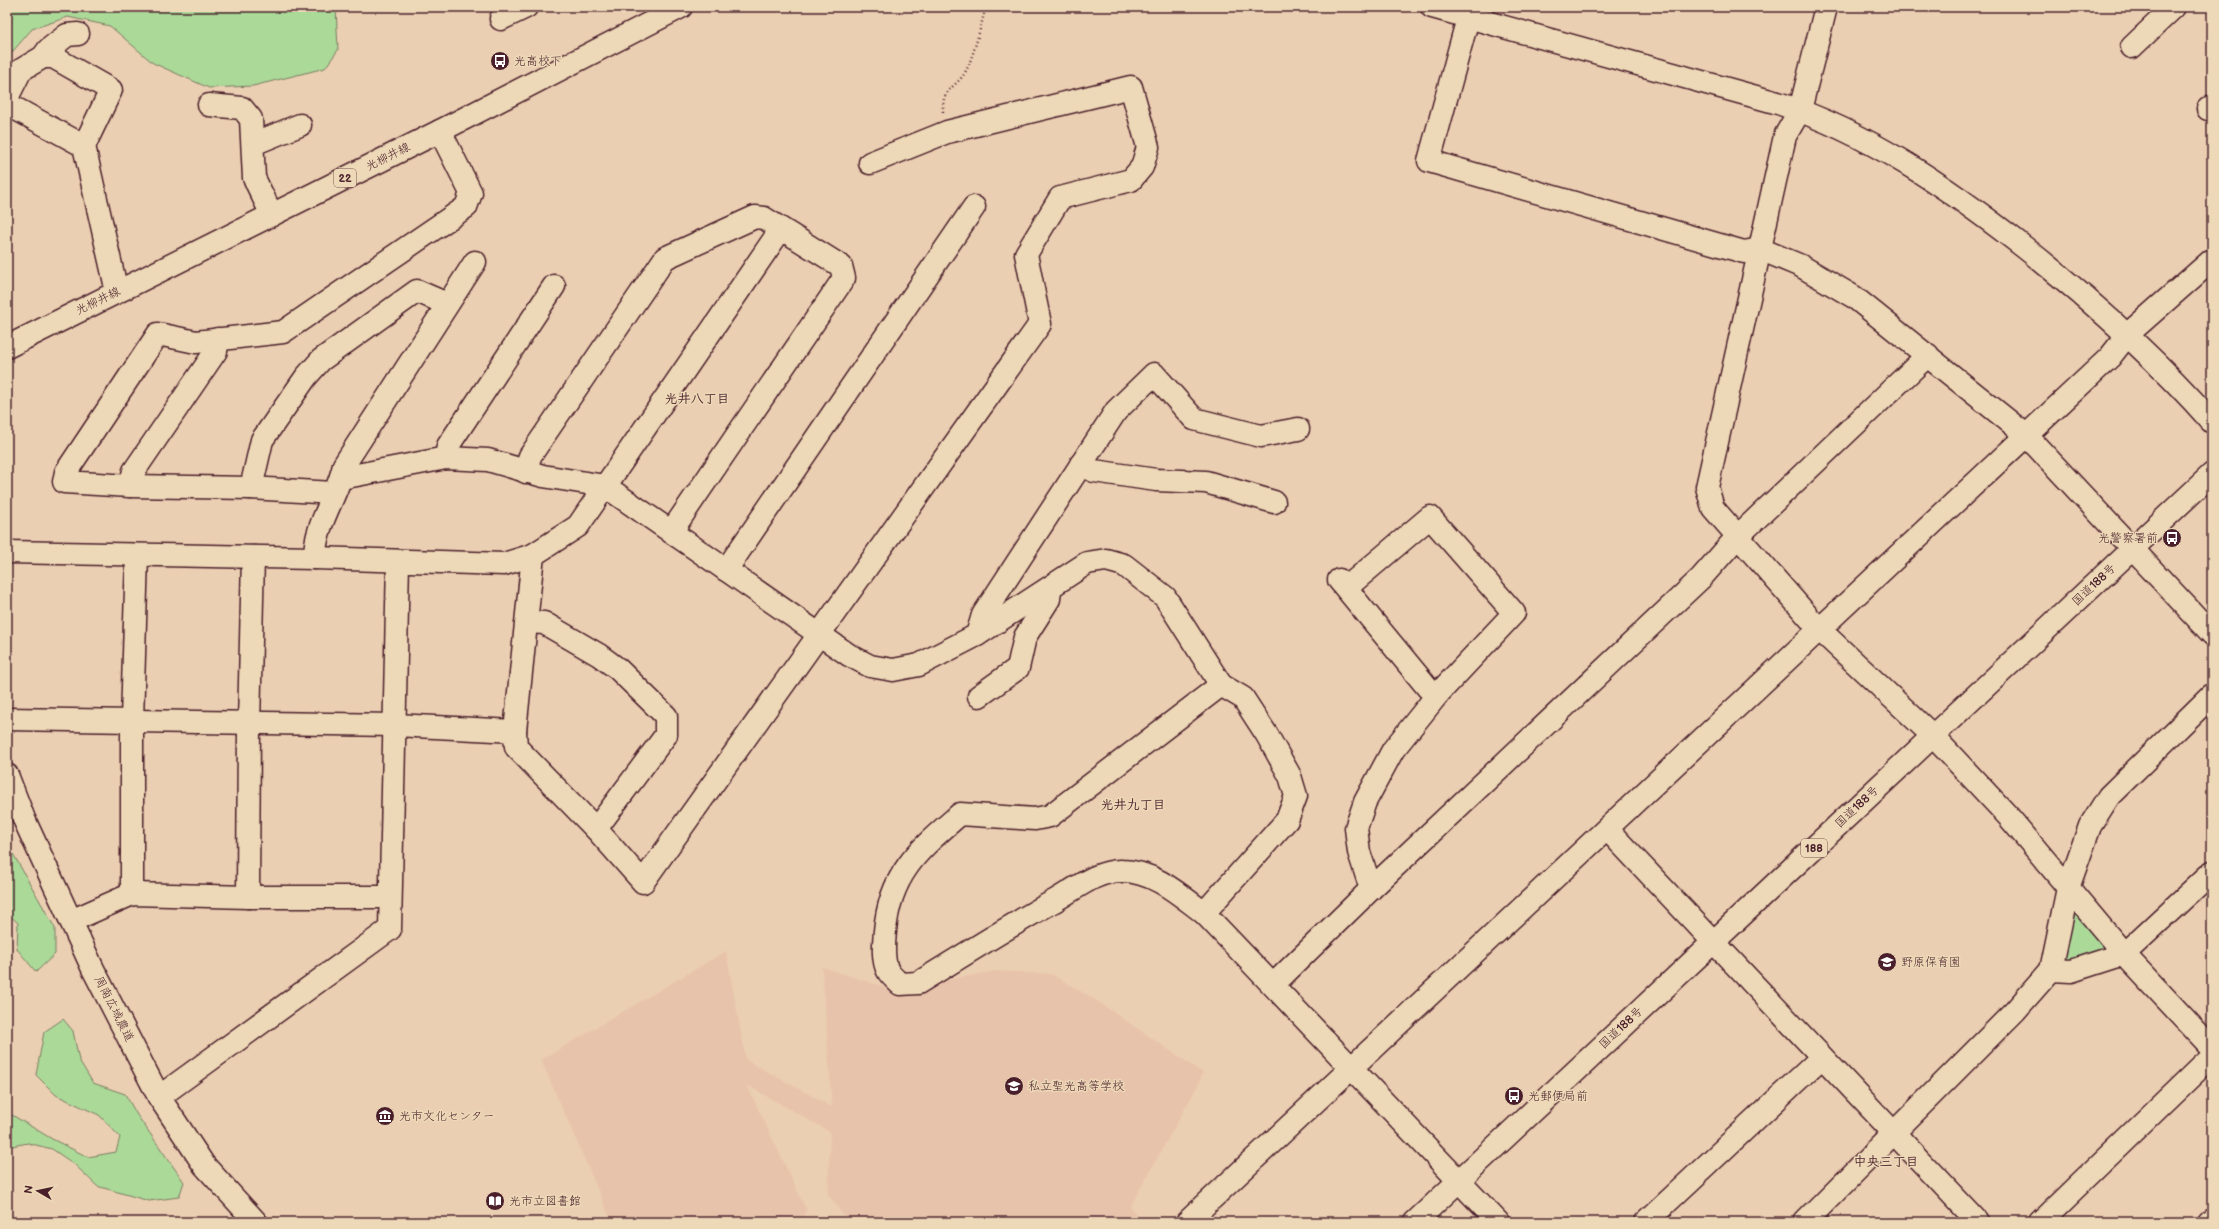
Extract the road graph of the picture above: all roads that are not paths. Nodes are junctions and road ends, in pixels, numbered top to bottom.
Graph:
1 (526, 7) edge
2 (680, 7) edge
3 (1432, 7) edge
4 (1826, 7) edge
5 (2174, 7) edge
6 (1469, 11) edge
7 (501, 19) dead end
8 (78, 34) dead end
9 (2132, 47) dead end
10 (43, 57) junction
11 (7, 98) edge
12 (7, 104) edge
13 (209, 105) dead end
14 (1800, 110) junction
15 (300, 125) dead end
16 (440, 131) junction
17 (253, 144) junction
18 (84, 146) junction
19 (870, 163) dead end
20 (974, 207) dead end
21 (272, 215) junction
22 (781, 229) junction
23 (1760, 249) junction
24 (2212, 260) edge
25 (475, 262) dead end
26 (554, 286) dead end
27 (117, 292) junction
28 (447, 304) junction
29 (2128, 334) junction
30 (218, 339) junction
31 (7, 347) edge
32 (1928, 355) junction
33 (2212, 422) edge
34 (1298, 429) dead end
35 (2026, 435) junction
36 (446, 458) junction
37 (1081, 464) junction
38 (526, 472) junction
39 (2212, 474) edge
40 (130, 486) junction
41 (337, 486) junction
42 (605, 486) junction
43 (251, 488) junction
44 (1274, 502) dead end
45 (671, 532) junction
46 (1737, 537) junction
47 (2132, 549) junction
48 (7, 552) edge
49 (533, 555) junction
50 (137, 556) junction
51 (253, 557) junction
52 (315, 558) junction
53 (398, 561) junction
54 (726, 570) junction
55 (1050, 589) junction
56 (527, 622) junction
57 (1820, 630) junction
58 (2212, 634) edge
59 (820, 635) junction
60 (977, 635) junction
61 (1222, 685) junction
62 (1438, 694) junction
63 (2212, 695) edge
64 (979, 696) dead end
65 (7, 719) edge
66 (132, 720) junction
67 (249, 724) junction
68 (395, 725) junction
69 (515, 731) junction
70 (1933, 736) junction
71 (7, 775) edge
72 (596, 829) junction
73 (1607, 829) junction
74 (2212, 872) edge
75 (2068, 888) junction
76 (1371, 889) junction
77 (132, 894) junction
78 (248, 897) junction
79 (390, 897) junction
80 (1204, 913) junction
81 (71, 921) junction
82 (1713, 942) junction
83 (2124, 954) junction
84 (2051, 970) junction
85 (1273, 984) junction
86 (2212, 1048) edge
87 (2212, 1056) edge
88 (1822, 1057) junction
89 (1351, 1069) junction
90 (159, 1097) junction
91 (1894, 1133) junction
92 (1459, 1181) junction
93 (248, 1219) edge
94 (2212, 1220) edge
95 (1187, 1222) edge
96 (1415, 1222) edge
97 (1498, 1222) edge
98 (1646, 1222) edge
99 (1805, 1222) edge
100 (1978, 1222) edge
101 (2040, 1222) edge
102 (2209, 1222) edge

1 - 7 main road
2 - 16 main road, 光柳井線 / 22
3 - 6 main road
4 - 14 main road
5 - 9 main road
6 - 14 main road
6 - 23 main road
8 - 10 main road
10 - 11 main road
10 - 18 main road
12 - 18 main road
13 - 17 main road
14 - 23 main road
14 - 29 main road
15 - 17 main road
16 - 21 main road, 光柳井線 / 22
16 - 30 main road
17 - 21 main road
18 - 27 main road
19 - 59 main road
20 - 54 main road
21 - 27 main road, 光柳井線 / 22
22 - 38 main road
22 - 42 main road
22 - 45 main road
23 - 32 main road
23 - 46 main road
24 - 29 main road
25 - 28 main road
26 - 36 main road
27 - 31 main road, 光柳井線 / 22
28 - 41 main road
28 - 43 main road
29 - 33 main road
29 - 35 main road
30 - 40 main road
30 - 40 main road
32 - 35 main road
32 - 46 main road
34 - 37 main road
35 - 47 main road
35 - 57 main road
36 - 38 main road
36 - 41 main road
37 - 44 main road
37 - 60 main road
38 - 42 main road
39 - 47 main road, 国道188号 / 188
40 - 43 main road
41 - 43 main road
41 - 52 main road
42 - 45 main road
42 - 49 main road
45 - 54 main road
46 - 57 main road
46 - 76 main road
47 - 58 main road
47 - 70 main road, 国道188号 / 188
48 - 50 main road
49 - 53 main road
49 - 56 main road
50 - 51 main road
50 - 66 main road
51 - 52 main road
51 - 67 main road
52 - 53 main road
53 - 68 main road
54 - 59 main road
55 - 60 main road
55 - 61 main road
55 - 64 main road
56 - 69 main road
56 - 72 main road
57 - 70 main road
57 - 73 main road
59 - 60 main road
59 - 72 main road
61 - 80 main road
61 - 80 main road
62 - 62 main road
62 - 76 main road
63 - 75 main road
65 - 66 main road
66 - 67 main road
66 - 77 main road
67 - 68 main road
67 - 78 main road
68 - 69 main road
68 - 79 main road
69 - 72 main road
70 - 75 main road
70 - 82 main road, 国道188号 / 188
71 - 81 main road, 周南広域農道
73 - 82 main road
73 - 89 main road
74 - 83 main road
75 - 83 main road
75 - 84 main road
76 - 85 main road
77 - 78 main road
77 - 81 main road
78 - 79 main road
79 - 90 main road
80 - 85 main road
81 - 90 main road, 周南広域農道
82 - 88 main road
82 - 92 main road, 国道188号 / 188
83 - 84 main road
83 - 86 main road
84 - 91 main road
85 - 89 main road
87 - 101 main road
88 - 91 main road
88 - 98 main road
89 - 92 main road
89 - 95 main road
90 - 93 main road, 周南広域農道
91 - 99 main road
91 - 100 main road
92 - 96 main road, 国道188号 / 188
92 - 97 main road
94 - 102 main road

